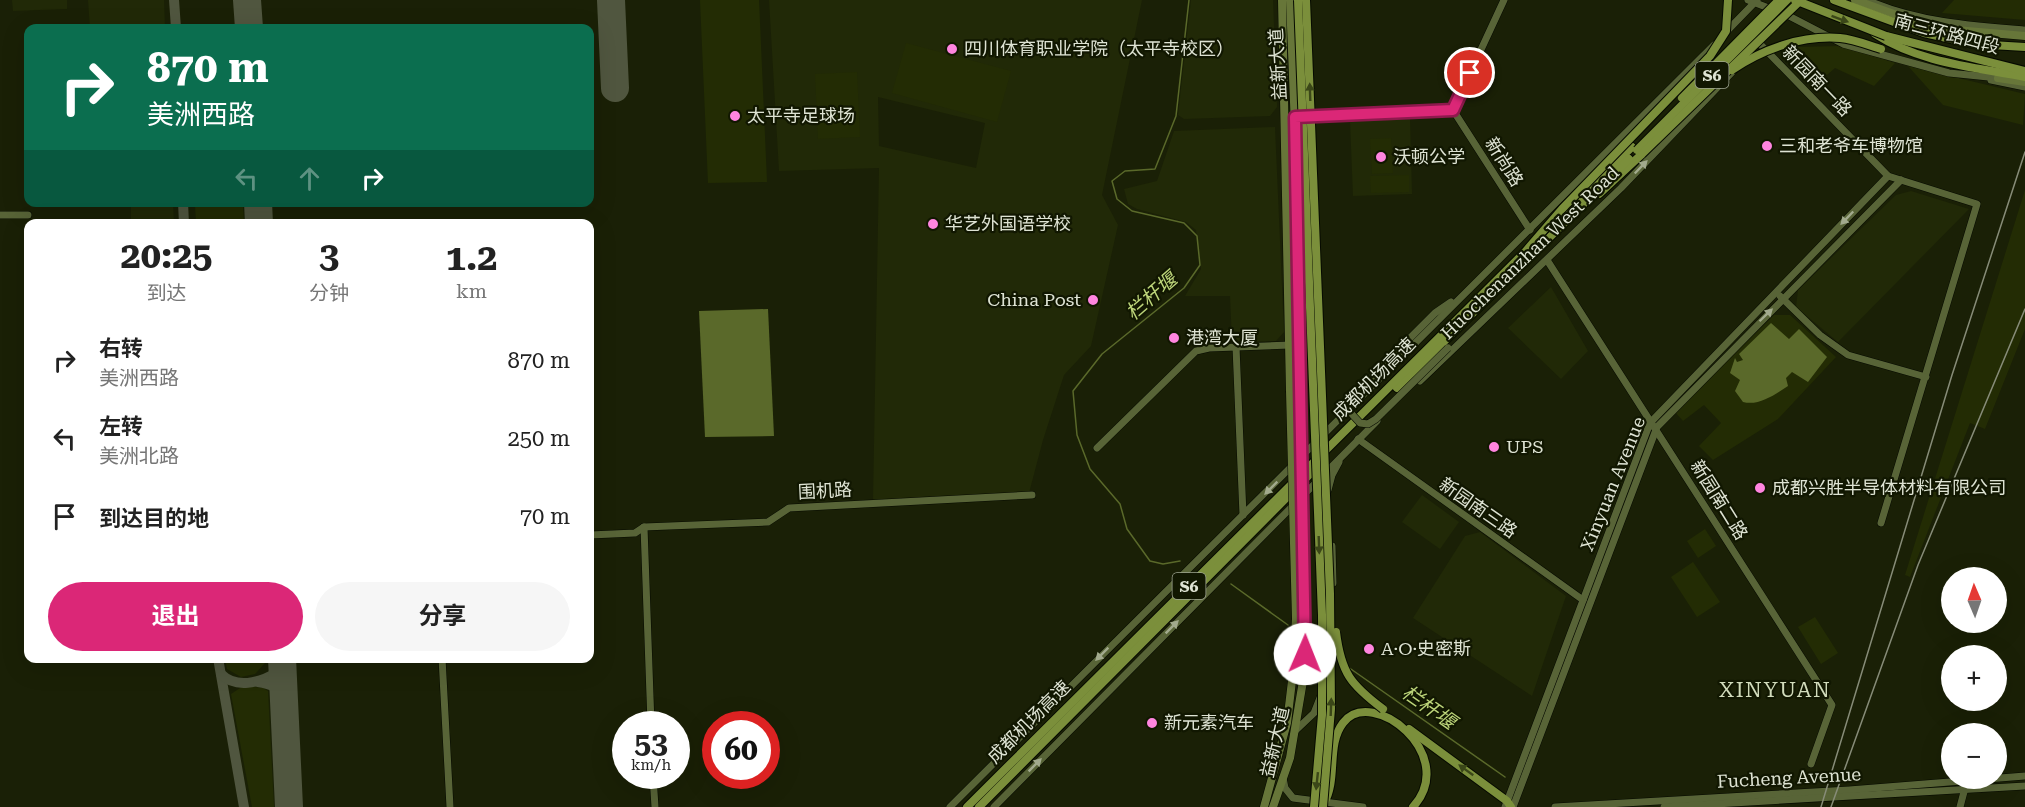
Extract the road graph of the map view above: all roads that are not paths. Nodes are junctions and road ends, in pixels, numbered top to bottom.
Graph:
1 (1282, 0) edge
2 (1290, 0) edge
3 (1298, 0) edge
4 (1306, 0) edge
5 (1504, 0) edge
6 (1728, 0) edge
7 (1779, 0) edge
8 (1787, 0) edge
9 (1795, 0) edge
10 (1803, 0) edge
11 (1834, 0) edge
12 (1855, 0) edge
13 (1868, 0) edge
14 (1753, 1) edge
15 (1893, 10) junction
16 (1789, 16) junction
17 (2025, 30) edge
18 (1983, 33) junction
19 (2025, 36) edge
20 (1884, 37) junction
21 (1947, 38) junction
22 (2025, 41) edge
23 (1760, 44) junction
24 (2025, 47) edge
25 (2025, 71) edge
26 (1965, 75) junction
27 (2025, 77) edge
28 (1998, 78) junction
29 (1714, 82) junction
30 (2025, 82) edge
31 (2025, 87) edge
32 (1453, 110) junction
33 (1295, 117) junction
34 (1286, 121) junction
35 (1888, 176) junction
36 (1901, 180) junction
37 (0, 215) edge
38 (28, 215) dead end
39 (1564, 223) junction
40 (1530, 230) junction
41 (1525, 252) junction
42 (1547, 260) junction
43 (1468, 290) junction
44 (1776, 292) junction
45 (1783, 299) junction
46 (1497, 308) junction
47 (1290, 345) junction
48 (1236, 347) junction
49 (1413, 368) junction
50 (1926, 377) junction
51 (1650, 423) junction
52 (1655, 430) junction
53 (1358, 439) junction
54 (1097, 448) dead end
55 (1345, 452) junction
56 (1032, 495) dead end
57 (1243, 515) junction
58 (1881, 523) dead end
59 (644, 527) junction
60 (594, 535) edge
61 (1330, 594) junction
62 (1583, 600) junction
63 (442, 663) edge
64 (651, 711) edge
65 (1382, 712) junction
66 (1296, 730) junction
67 (1811, 764) dead end
68 (2025, 777) edge
69 (1283, 778) junction
70 (2025, 786) edge
71 (2007, 787) edge
72 (654, 789) edge
73 (1949, 789) edge
74 (1965, 789) edge
75 (1324, 805) edge
76 (1509, 806) edge
77 (450, 807) edge
78 (655, 807) edge
79 (950, 807) edge
80 (967, 807) edge
81 (979, 807) edge
82 (994, 807) edge
83 (1264, 807) edge
84 (1273, 807) edge
85 (1314, 807) edge
86 (1363, 807) edge
87 (1413, 807) edge
88 (1555, 807) edge
89 (1664, 807) edge
90 (1960, 807) edge

1 - 34 main road, 益新大道
2 - 33 main road, 益新大道
3 -> 85 highway, bridge
61 -> 4 highway, bridge
5 - 32 street
6 - 41 highway, bridge
7 - 41 highway, 成都机场高速 / S6, bridge
8 - 39 highway, 成都机场高速 / S6, bridge
9 -> 20 highway, 南三环路四段, bridge
10 - 16 street, Huochenanzhan West Road / S6
10 - 29 highway, bridge
11 - 21 highway, 南三环路四段
12 - 18 main road
13 - 15 street
14 - 16 street
14 - 40 street
15 - 17 street
15 - 18 main road
16 - 23 street, Huochenanzhan West Road / S6
16 - 26 street
18 - 19 main road
20 - 25 highway, 南三环路四段
20 - 27 highway
21 - 22 highway, 南三环路四段
21 - 24 highway, 南三环路四段
23 - 35 street, 新园南一路
42 -> 23 street, Huochenanzhan West Road / S6
26 - 28 street
26 - 31 street
28 - 29 highway, bridge
28 - 30 main road
29 - 39 highway, bridge
32 - 33 street
32 - 40 street, 新尚路
33 - 34 street
33 - 66 main road, 益新大道, bridge
34 - 47 main road, 益新大道
35 - 36 street, 新园南一路
35 -> 44 street, Xinyuan Avenue
36 - 45 street, Xinyuan Avenue
36 - 50 street, 新园南一路
37 - 38 street
39 - 49 highway, 成都机场高速 / S6
40 - 43 street
41 - 49 highway, 成都机场高速 / S6
42 - 46 street, Huochenanzhan West Road / S6
42 - 51 street, 新园南二路
43 - 46 street, bridge
43 -> 57 street
44 - 45 street
44 - 51 street, Xinyuan Avenue
45 - 50 street
52 -> 45 street, Xinyuan Avenue
46 - 53 street, Huochenanzhan West Road / S6
47 - 48 street
47 - 83 main road, 益新大道, bridge
48 - 54 street
48 - 57 street
49 - 80 highway, 成都机场高速 / S6
49 - 81 highway, 成都机场高速 / S6
50 - 58 street
51 - 52 street, 新园南二路
51 - 62 street, Xinyuan Avenue
52 - 67 street, 新园南二路
52 - 76 street, Xinyuan Avenue
53 - 55 street, Huochenanzhan West Road / S6
53 - 62 street, 新园南三路
55 - 66 street
82 -> 55 street, Huochenanzhan West Road / S6
56 - 59 street, 围机路
57 -> 79 street
59 - 60 street, 围机路
59 - 64 street
61 - 65 highway, bridge
75 -> 61 highway, bridge
62 - 76 street, Xinyuan Avenue
63 - 77 street
65 - 75 highway
76 -> 65 highway
65 - 87 highway
66 - 69 main road, 益新大道
68 - 88 street, Fucheng Avenue
69 - 84 main road, 益新大道
69 - 86 street
70 - 71 street, Fucheng Avenue
72 - 78 street
73 - 89 street, Fucheng Avenue
74 - 90 street

